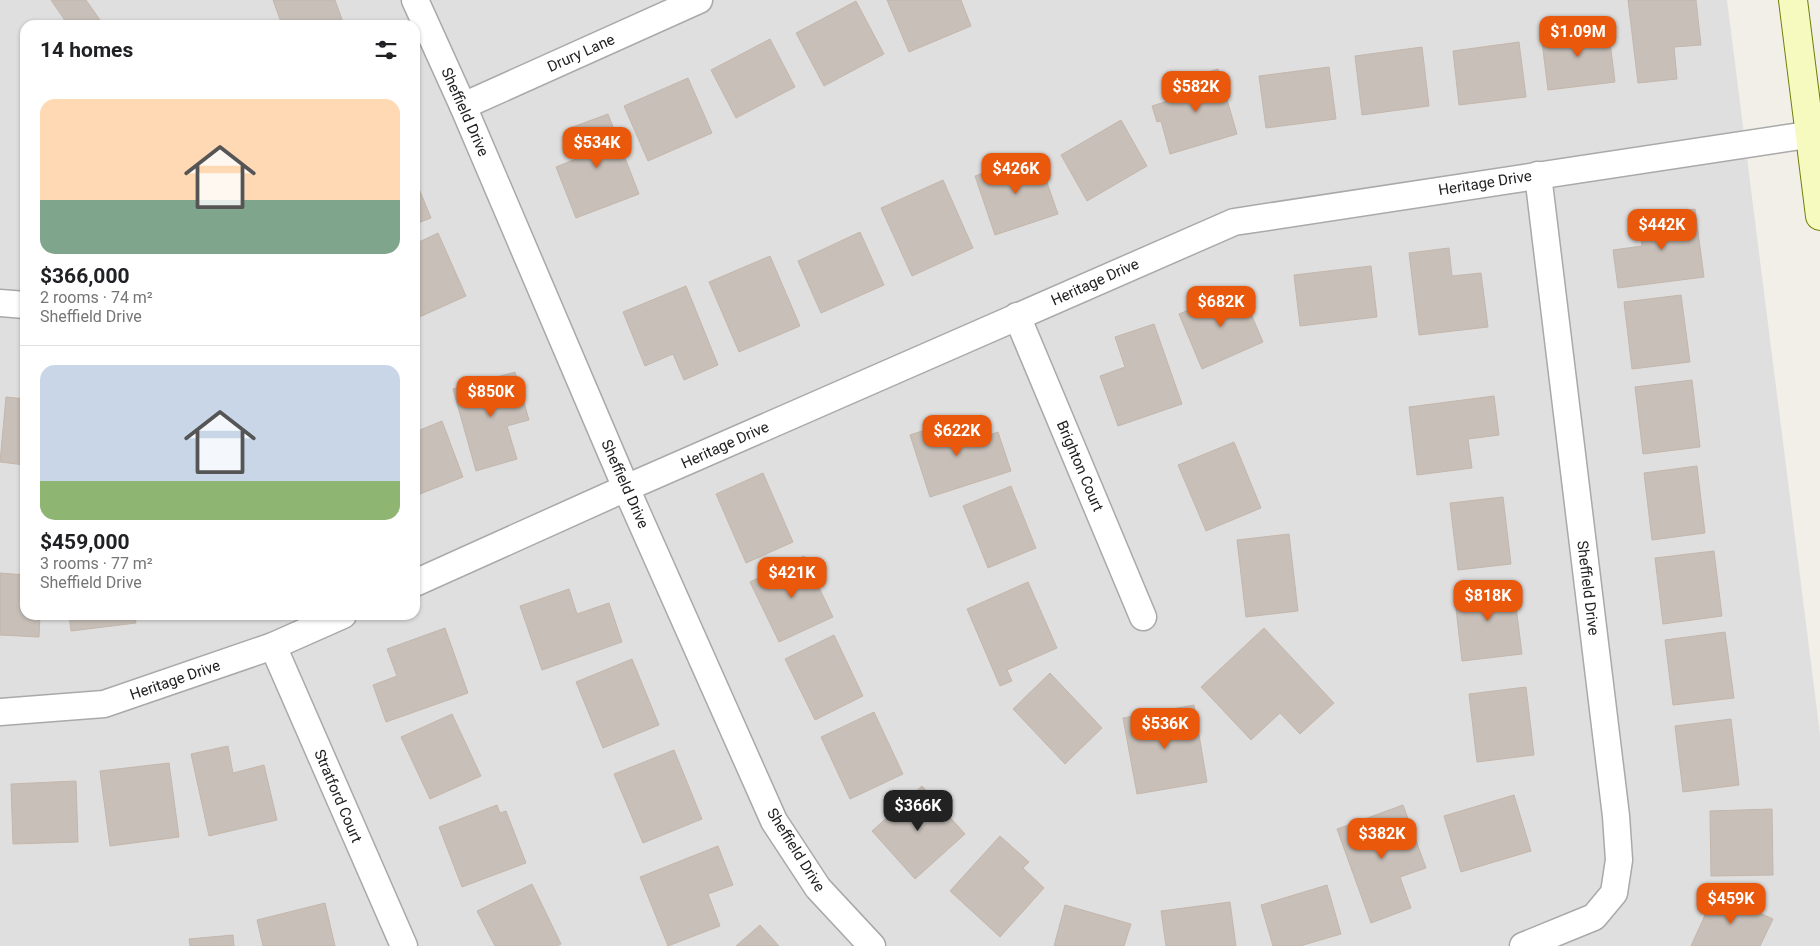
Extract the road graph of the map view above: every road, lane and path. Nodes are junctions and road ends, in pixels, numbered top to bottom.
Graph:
1 (415, 0) edge
2 (699, 0) edge
3 (1793, 0) edge
4 (463, 106) junction
5 (1815, 133) edge
6 (1538, 175) junction
7 (1820, 216) edge
8 (0, 303) edge
9 (20, 305) edge
10 (1017, 316) junction
11 (626, 488) junction
12 (420, 581) edge
13 (1142, 616) dead end
14 (332, 620) edge
15 (273, 646) junction
16 (0, 712) edge
17 (404, 946) edge
18 (872, 946) edge
19 (1523, 946) edge

1 - 4 street, Sheffield Drive
2 - 4 street, Drury Lane
3 - 5 main road
4 - 11 street, Sheffield Drive
5 - 6 street, Heritage Drive
5 - 7 main road
6 - 10 street, Heritage Drive
6 - 19 street, Sheffield Drive
8 - 9 street
10 - 11 street, Heritage Drive
10 - 13 street, Brighton Court
11 - 12 street, Heritage Drive
11 - 18 street, Sheffield Drive
14 - 15 street, Heritage Drive
15 - 16 street, Heritage Drive
15 - 17 street, Stratford Court

